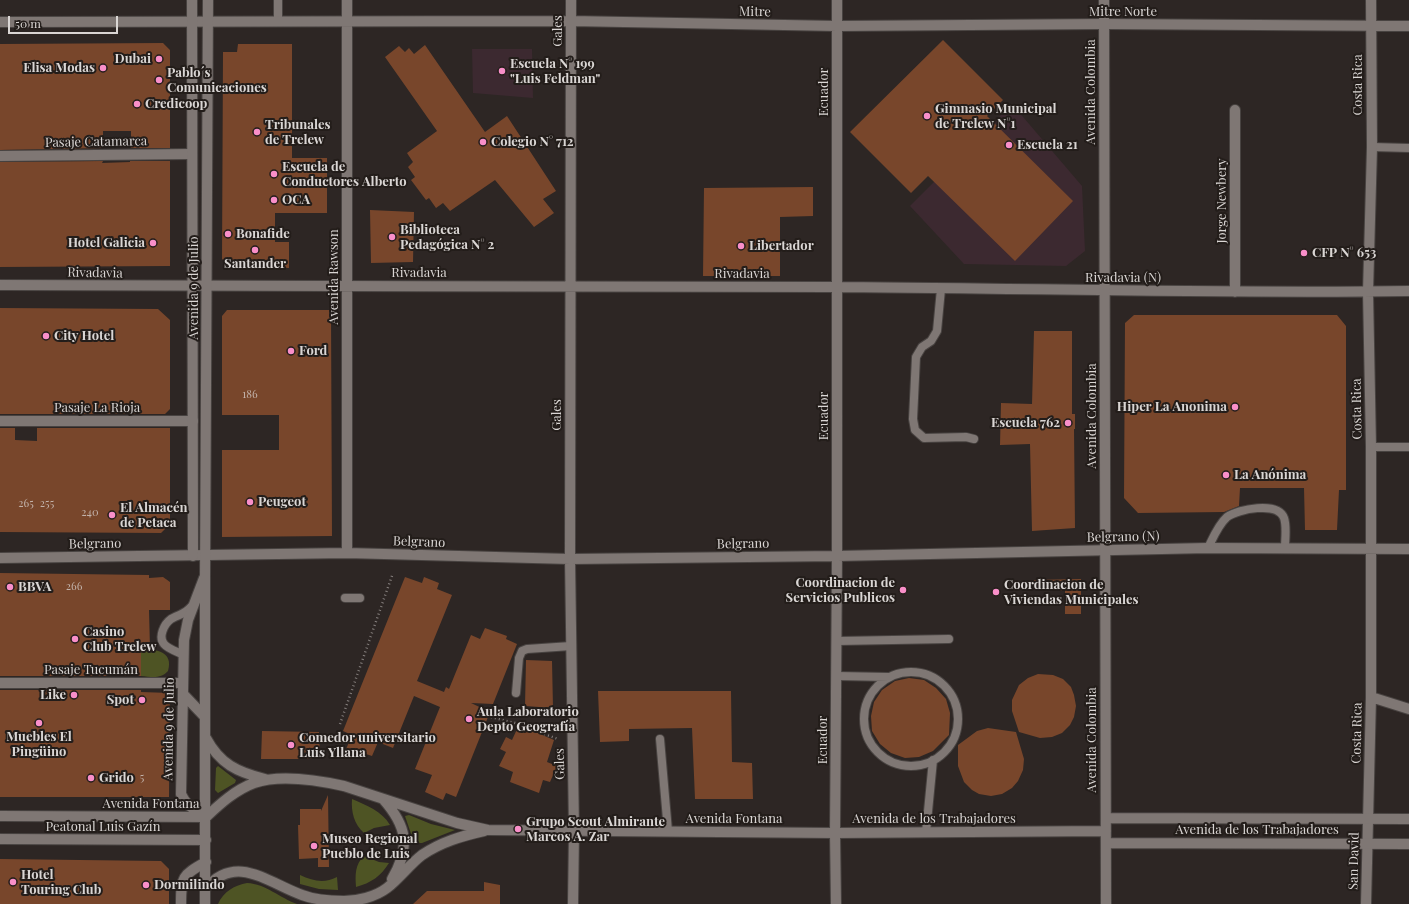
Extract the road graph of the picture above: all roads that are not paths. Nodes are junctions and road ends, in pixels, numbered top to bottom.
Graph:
1 (192, 0) edge
2 (208, 0) edge
3 (278, 0) edge
4 (347, 0) edge
5 (571, 0) edge
6 (837, 0) edge
7 (1104, 0) edge
8 (1371, 0) edge
9 (347, 21) junction
10 (571, 21) junction
11 (0, 22) edge
12 (192, 22) junction
13 (208, 22) junction
14 (278, 22) junction
15 (1104, 24) junction
16 (837, 26) junction
17 (1371, 26) junction
18 (1409, 26) edge
19 (1235, 110) dead end
20 (1372, 147) junction
21 (1409, 148) edge
22 (192, 154) junction
23 (0, 156) edge
24 (0, 285) edge
25 (347, 286) junction
26 (192, 287) junction
27 (207, 287) junction
28 (571, 287) junction
29 (837, 287) junction
30 (941, 289) junction
31 (1105, 291) junction
32 (1235, 292) junction
33 (1368, 292) junction
34 (1409, 292) edge
35 (0, 421) edge
36 (193, 421) junction
37 (974, 439) dead end
38 (1371, 447) junction
39 (1409, 447) edge
40 (1208, 548) junction
41 (1285, 548) junction
42 (1371, 549) junction
43 (1409, 550) edge
44 (1105, 551) junction
45 (347, 553) junction
46 (193, 556) junction
47 (205, 556) junction
48 (838, 556) junction
49 (0, 558) edge
50 (570, 559) junction
51 (205, 577) junction
52 (345, 598) dead end
53 (360, 598) dead end
54 (196, 602) junction
55 (949, 639) dead end
56 (837, 641) junction
57 (571, 646) junction
58 (184, 655) junction
59 (836, 676) junction
60 (889, 677) junction
61 (0, 683) edge
62 (183, 683) junction
63 (516, 693) dead end
64 (183, 694) junction
65 (1371, 697) junction
66 (1409, 709) edge
67 (205, 717) junction
68 (205, 737) junction
69 (660, 739) dead end
70 (934, 760) junction
71 (267, 780) junction
72 (383, 799) junction
73 (0, 816) edge
74 (206, 817) junction
75 (1106, 818) junction
76 (1367, 818) junction
77 (1409, 819) edge
78 (488, 830) junction
79 (574, 831) junction
80 (668, 831) junction
81 (1106, 831) junction
82 (835, 832) junction
83 (926, 832) junction
84 (0, 839) edge
85 (206, 840) junction
86 (1106, 843) junction
87 (1367, 844) junction
88 (1409, 844) edge
89 (206, 862) junction
90 (206, 888) junction
91 (386, 889) junction
92 (180, 904) edge
93 (205, 904) edge
94 (370, 904) edge
95 (573, 904) edge
96 (836, 904) edge
97 (1106, 904) edge
98 (1366, 904) edge

1 - 12 street, Avenida 9 de Julio
2 - 13 street, Avenida 9 de Julio
3 - 14 lane
4 - 9 street, Avenida Rawson
5 - 10 street, Gales
6 - 16 street, Ecuador
7 - 15 street, Avenida Colombia
8 - 17 street, Costa Rica
9 - 10 street, Mitre
9 - 14 street, Mitre
9 - 25 street, Avenida Rawson
10 - 16 street, Mitre
10 - 28 street, Gales
11 - 12 street, Mitre
12 - 13 street, Mitre
12 - 22 street, Avenida 9 de Julio
13 - 14 street, Mitre
13 - 27 street, Avenida 9 de Julio
15 - 16 street, Mitre Norte
15 - 17 street, Mitre Norte
15 - 31 street, Avenida Colombia
16 - 29 street, Ecuador
17 - 18 street, Mitre Norte
17 - 20 street, Costa Rica
19 - 32 street, Jorge Newbery
20 - 21 lane
20 - 33 street, Costa Rica
22 - 23 street, Pasaje Catamarca
22 - 26 street, Avenida 9 de Julio
24 - 26 street, Rivadavia
25 - 27 street, Rivadavia
25 - 28 street, Rivadavia
25 - 45 street, Avenida Rawson
26 - 27 street, Rivadavia
26 - 36 street, Avenida 9 de Julio
27 - 47 street, Avenida 9 de Julio
28 - 29 street, Rivadavia
28 - 50 street, Gales
29 - 30 street, Rivadavia (N)
29 - 48 street, Ecuador
30 - 31 street, Rivadavia (N)
30 - 37 lane
31 - 32 street, Rivadavia (N)
31 - 44 street, Avenida Colombia
32 - 33 street, Rivadavia (N)
33 - 34 street, Rivadavia (N)
33 - 38 street, Costa Rica
35 - 36 street, Pasaje La Rioja
36 - 46 street, Avenida 9 de Julio
38 - 39 lane
38 - 42 street, Costa Rica
40 - 41 street, Belgrano (N)
40 - 41 lane
40 - 44 street, Belgrano (N)
41 - 42 street, Belgrano (N)
42 - 43 street, Belgrano (N)
42 - 65 street, Costa Rica
44 - 48 street, Belgrano (N)
44 - 75 street, Avenida Colombia
45 - 47 street, Belgrano
45 - 50 street, Belgrano
46 - 47 street, Belgrano
46 - 49 street, Belgrano
47 - 51 street, Avenida 9 de Julio
48 - 50 street, Belgrano
48 - 56 street, Ecuador
50 - 57 street, Gales
51 - 54 street, Avenida 9 de Julio
51 - 67 street, Avenida 9 de Julio
52 - 53 lane
54 - 58 street, Avenida 9 de Julio
54 - 58 lane
55 - 56 lane
56 - 59 street, Ecuador
57 - 63 lane
57 - 79 street, Gales
58 - 62 street, Avenida 9 de Julio
59 - 60 lane
59 - 82 street, Ecuador
60 - 70 lane
60 - 70 lane
61 - 62 street, Pasaje Tucumán
62 - 64 street, Avenida 9 de Julio
64 - 67 street
64 - 74 street, Avenida 9 de Julio
65 - 66 street
65 - 76 street, Costa Rica
67 - 68 street, Avenida 9 de Julio
68 - 71 street
68 - 74 street, Avenida 9 de Julio
69 - 80 lane
70 - 83 lane
71 - 72 street, Avenida Fontana
71 - 74 street, Avenida Fontana
72 - 78 street, Avenida Fontana
72 - 91 street
73 - 74 street, Avenida Fontana
74 - 85 street
75 - 76 street, Avenida de los Trabajadores
75 - 81 street, Avenida Colombia
76 - 77 street, Avenida de los Trabajadores
76 - 87 street, San David
78 - 79 street, Avenida Fontana
78 - 91 street, Avenida Fontana
79 - 80 street, Avenida Fontana
79 - 95 street, Gales
80 - 82 street, Avenida Fontana
81 - 83 street, Avenida de los Trabajadores
81 - 86 street, Avenida Colombia
82 - 83 street, Avenida de los Trabajadores
82 - 96 street, Ecuador
84 - 85 street, Peatonal Luis Gazín
85 - 89 street
86 - 87 street, Avenida de los Trabajadores
86 - 97 street, Avenida Colombia
87 - 88 street, Avenida de los Trabajadores
87 - 98 street, San David
89 - 90 street
89 - 92 street
90 - 91 street, Avenida Fontana
90 - 93 street
91 - 94 street

